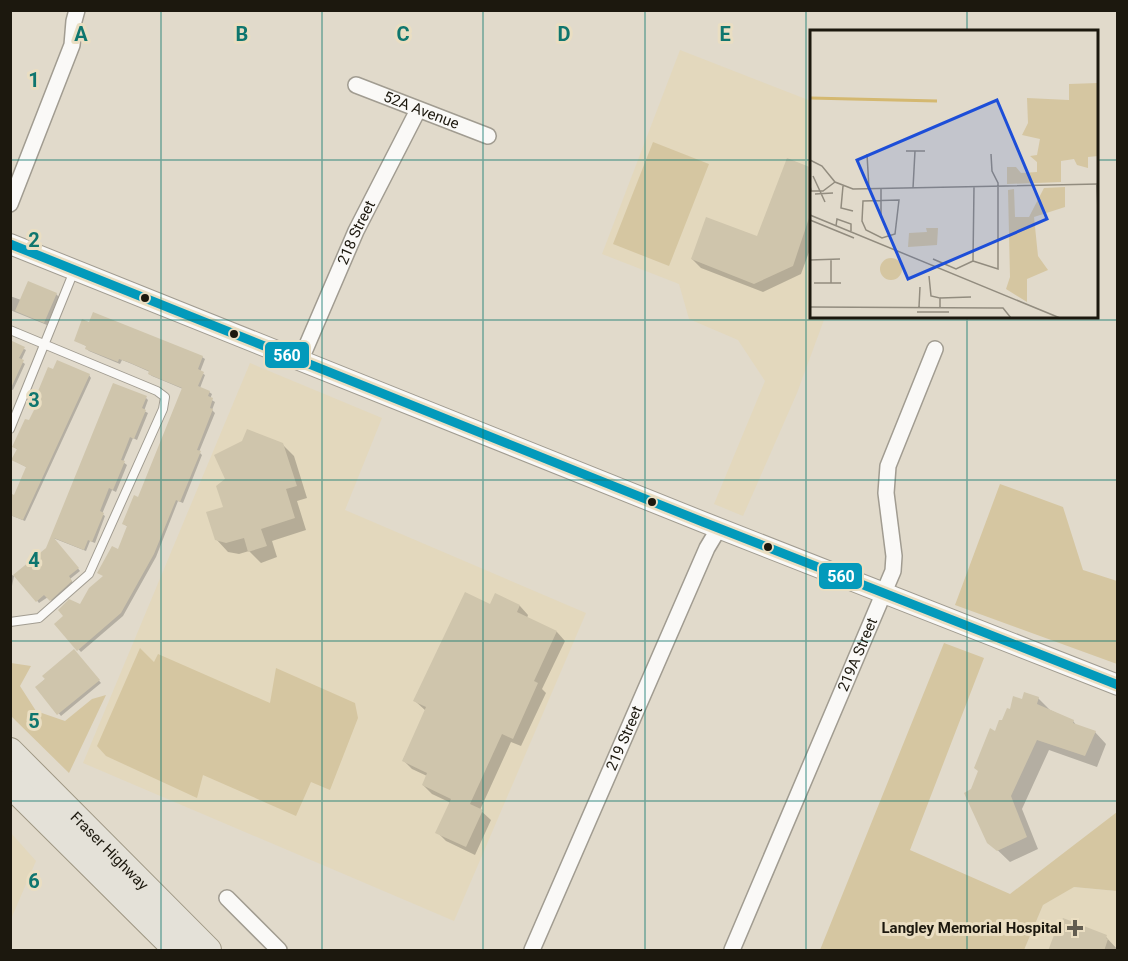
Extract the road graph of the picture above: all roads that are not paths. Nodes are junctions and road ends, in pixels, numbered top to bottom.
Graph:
1 (77, 10) edge
2 (356, 85) dead end
3 (417, 110) junction
4 (488, 136) dead end
5 (10, 204) edge
6 (10, 244) edge
7 (75, 269) junction
8 (10, 330) edge
9 (45, 344) junction
10 (934, 349) dead end
11 (301, 359) junction
12 (10, 429) edge
13 (718, 528) junction
14 (884, 593) junction
15 (10, 622) edge
16 (1118, 685) edge
17 (10, 751) edge
18 (10, 783) edge
19 (226, 898) dead end
20 (177, 951) edge
21 (208, 951) edge
22 (279, 951) edge
23 (532, 951) edge
24 (732, 951) edge

1 - 5 street
2 - 3 street, 52A Avenue
3 - 4 street, 52A Avenue
3 - 11 street, 218 Street
6 - 7 street
7 - 9 lane
7 - 11 street
8 - 9 lane
9 - 12 lane
9 - 15 lane
10 - 14 street, 219A Street
11 - 13 street
13 - 14 street
13 - 23 street, 219 Street
14 - 16 street
14 - 24 street, 219A Street
17 - 21 main road, Fraser Highway
18 - 20 main road, Fraser Highway
19 - 22 street

